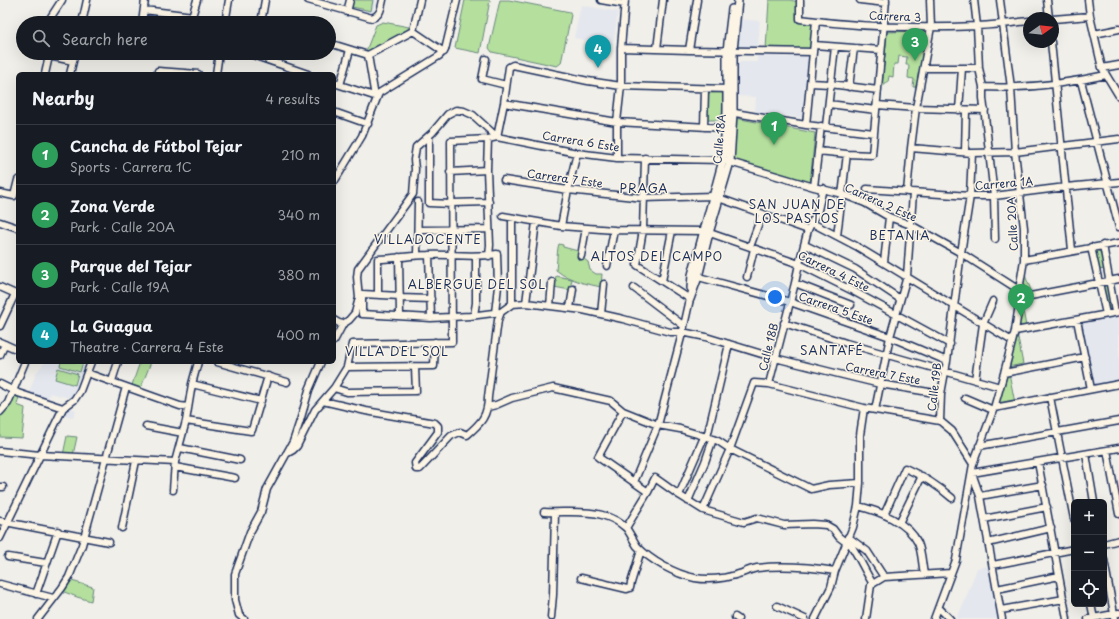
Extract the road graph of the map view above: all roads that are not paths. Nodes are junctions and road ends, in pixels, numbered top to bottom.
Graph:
1 (62, 0) edge
2 (87, 0) edge
3 (146, 0) edge
4 (197, 0) edge
5 (229, 0) edge
6 (265, 0) edge
7 (308, 0) edge
8 (350, 0) edge
9 (383, 0) edge
10 (420, 0) edge
11 (458, 0) edge
12 (601, 0) edge
13 (663, 0) edge
14 (697, 0) edge
15 (733, 0) edge
16 (738, 0) edge
17 (798, 0) edge
18 (860, 0) edge
19 (930, 0) edge
20 (974, 0) edge
21 (1000, 0) edge
22 (1047, 0) edge
23 (1088, 0) edge
24 (886, 1) edge
25 (625, 2) edge
26 (144, 10) junction
27 (348, 12) junction
28 (1048, 12) edge
29 (52, 16) edge
30 (84, 16) edge
31 (143, 16) edge
32 (173, 16) edge
33 (193, 16) edge
34 (226, 16) edge
35 (263, 16) edge
36 (1090, 16) junction
37 (1059, 19) edge
38 (816, 21) junction
39 (1023, 21) edge
40 (1004, 23) junction
41 (978, 26) junction
42 (884, 27) junction
43 (931, 27) junction
44 (1119, 29) edge
45 (413, 31) junction
46 (1094, 34) junction
47 (336, 45) edge
48 (835, 47) junction
49 (621, 48) junction
50 (813, 48) junction
51 (854, 48) junction
52 (1052, 48) edge
53 (657, 49) junction
54 (350, 50) junction
55 (689, 50) junction
56 (881, 50) junction
57 (730, 51) junction
58 (444, 52) junction
59 (368, 55) junction
60 (486, 58) dead end
61 (48, 60) edge
62 (68, 60) edge
63 (218, 60) edge
64 (266, 60) edge
65 (73, 61) joint
66 (1119, 65) edge
67 (924, 68) junction
68 (962, 68) junction
69 (978, 68) junction
70 (1102, 68) junction
71 (158, 71) dead end
72 (45, 72) edge
73 (70, 72) edge
74 (167, 72) edge
75 (216, 72) edge
76 (297, 72) edge
77 (1106, 75) junction
78 (1081, 81) junction
79 (810, 83) junction
80 (337, 84) edge
81 (830, 84) junction
82 (1055, 84) junction
83 (506, 85) junction
84 (621, 86) junction
85 (849, 87) junction
86 (983, 87) junction
87 (1011, 88) junction
88 (705, 89) junction
89 (727, 89) junction
90 (878, 90) junction
91 (377, 96) junction
92 (1119, 96) edge
93 (504, 103) junction
94 (829, 104) junction
95 (876, 108) junction
96 (916, 108) junction
97 (959, 110) junction
98 (966, 110) junction
99 (985, 110) junction
100 (730, 112) junction
101 (336, 113) edge
102 (617, 122) junction
103 (368, 124) junction
104 (806, 124) junction
105 (824, 126) junction
106 (704, 127) junction
107 (726, 128) junction
108 (874, 133) junction
109 (429, 136) junction
110 (497, 137) junction
111 (488, 139) junction
112 (1119, 139) edge
113 (1096, 142) junction
114 (1062, 146) junction
115 (911, 148) junction
116 (818, 151) junction
117 (969, 152) junction
118 (989, 152) junction
119 (1015, 152) junction
120 (578, 153) junction
121 (847, 154) junction
122 (617, 158) junction
123 (645, 158) junction
124 (726, 161) junction
125 (487, 170) junction
126 (450, 172) junction
127 (336, 179) edge
128 (504, 180) dead end
129 (1119, 182) edge
130 (1108, 183) junction
131 (814, 187) junction
132 (1066, 187) junction
133 (16, 188) edge
134 (823, 188) junction
135 (868, 189) dead end
136 (568, 190) junction
137 (910, 192) junction
138 (1020, 192) junction
139 (0, 193) edge
140 (842, 194) junction
141 (970, 196) junction
142 (994, 196) junction
143 (644, 198) junction
144 (716, 198) junction
145 (418, 202) dead end
146 (489, 202) junction
147 (452, 203) junction
148 (762, 214) junction
149 (503, 216) dead end
150 (889, 217) junction
151 (512, 218) junction
152 (0, 222) edge
153 (536, 222) junction
154 (812, 223) junction
155 (911, 225) junction
156 (561, 226) junction
157 (16, 227) edge
158 (1119, 227) edge
159 (586, 228) junction
160 (418, 230) junction
161 (452, 230) junction
162 (489, 230) junction
163 (614, 230) junction
164 (643, 230) junction
165 (808, 230) junction
166 (672, 231) junction
167 (706, 232) junction
168 (838, 236) junction
169 (995, 239) dead end
170 (1119, 243) edge
171 (805, 245) junction
172 (1103, 245) junction
173 (1091, 247) junction
174 (752, 248) junction
175 (1072, 250) junction
176 (961, 253) junction
177 (417, 255) junction
178 (430, 255) junction
179 (452, 255) junction
180 (476, 256) junction
181 (489, 256) junction
182 (581, 256) dead end
183 (399, 257) junction
184 (1024, 260) junction
185 (884, 262) junction
186 (798, 264) junction
187 (607, 266) dead end
188 (695, 276) junction
189 (907, 276) junction
190 (747, 277) dead end
191 (1119, 279) edge
192 (662, 281) junction
193 (1109, 281) junction
194 (552, 282) dead end
195 (795, 283) junction
196 (1099, 283) junction
197 (604, 284) dead end
198 (0, 287) edge
199 (634, 288) dead end
200 (573, 289) dead end
201 (1019, 290) junction
202 (378, 294) dead end
203 (16, 295) edge
204 (400, 297) junction
205 (1020, 298) junction
206 (431, 299) junction
207 (690, 299) junction
208 (900, 299) junction
209 (994, 301) dead end
210 (790, 302) junction
211 (526, 303) junction
212 (512, 304) junction
213 (851, 305) dead end
214 (550, 306) junction
215 (955, 306) junction
216 (570, 308) junction
217 (498, 312) junction
218 (1117, 312) edge
219 (601, 314) junction
220 (1106, 314) junction
221 (400, 315) junction
222 (474, 315) junction
223 (896, 315) junction
224 (452, 317) junction
225 (431, 318) junction
226 (1077, 320) junction
227 (336, 321) edge
228 (784, 322) junction
229 (343, 324) junction
230 (983, 324) junction
231 (0, 326) edge
232 (683, 329) junction
233 (1015, 331) junction
234 (336, 337) edge
235 (890, 337) junction
236 (1012, 341) junction
237 (435, 342) junction
238 (2, 343) edge
239 (729, 344) junction
240 (950, 344) junction
241 (16, 349) edge
242 (0, 355) edge
243 (886, 355) junction
244 (1085, 357) junction
245 (775, 358) junction
246 (947, 361) junction
247 (23, 364) edge
248 (90, 364) edge
249 (117, 364) edge
250 (197, 364) edge
251 (224, 364) edge
252 (320, 364) edge
253 (347, 367) junction
254 (415, 368) junction
255 (945, 372) junction
256 (87, 373) junction
257 (1004, 373) junction
258 (268, 376) junction
259 (975, 380) junction
260 (112, 381) junction
261 (286, 382) dead end
262 (0, 384) edge
263 (192, 384) junction
264 (769, 384) junction
265 (880, 384) junction
266 (1119, 384) edge
267 (126, 387) junction
268 (1000, 387) junction
269 (334, 388) junction
270 (1092, 389) junction
271 (12, 390) junction
272 (941, 394) junction
273 (1050, 397) junction
274 (966, 398) dead end
275 (261, 401) junction
276 (323, 401) junction
277 (488, 406) junction
278 (188, 407) junction
279 (64, 408) junction
280 (864, 408) junction
281 (993, 409) junction
282 (875, 410) junction
283 (623, 411) junction
284 (0, 412) edge
285 (186, 421) junction
286 (940, 421) junction
287 (1119, 421) edge
288 (658, 425) junction
289 (146, 426) dead end
290 (1057, 432) junction
291 (183, 433) junction
292 (708, 438) junction
293 (979, 446) junction
294 (180, 448) junction
295 (1119, 448) edge
296 (730, 449) junction
297 (1108, 450) junction
298 (0, 452) edge
299 (286, 454) junction
300 (1086, 454) junction
301 (40, 455) junction
302 (1062, 458) junction
303 (106, 459) junction
304 (240, 460) dead end
305 (136, 461) junction
306 (1038, 462) junction
307 (973, 464) junction
308 (175, 465) junction
309 (972, 473) junction
310 (922, 476) junction
311 (235, 478) dead end
312 (634, 482) junction
313 (860, 483) junction
314 (1043, 485) junction
315 (173, 490) dead end
316 (648, 492) junction
317 (679, 496) junction
318 (980, 496) junction
319 (952, 498) dead end
320 (1094, 499) edge
321 (688, 501) junction
322 (1071, 504) edge
323 (858, 506) junction
324 (1047, 507) junction
325 (703, 510) junction
326 (544, 512) dead end
327 (555, 513) junction
328 (1119, 514) edge
329 (884, 515) junction
330 (984, 519) junction
331 (0, 521) edge
332 (8, 521) junction
333 (899, 523) junction
334 (122, 528) dead end
335 (626, 528) junction
336 (1050, 528) junction
337 (58, 531) junction
338 (84, 537) junction
339 (0, 538) edge
340 (848, 540) junction
341 (1119, 540) edge
342 (109, 542) dead end
343 (988, 543) junction
344 (1107, 543) edge
345 (641, 550) junction
346 (1071, 550) edge
347 (1055, 553) junction
348 (8, 557) dead end
349 (46, 563) junction
350 (993, 565) junction
351 (835, 571) junction
352 (1106, 571) edge
353 (951, 573) junction
354 (924, 574) junction
355 (1059, 576) junction
356 (884, 577) junction
357 (581, 578) dead end
358 (0, 584) edge
359 (873, 584) junction
360 (997, 589) junction
361 (36, 594) junction
362 (53, 598) junction
363 (1064, 599) junction
364 (777, 606) dead end
365 (1091, 607) edge
366 (938, 608) junction
367 (1001, 610) junction
368 (1116, 615) edge
369 (551, 617) dead end
370 (802, 618) edge
371 (38, 619) edge
372 (244, 619) edge
373 (816, 619) edge
374 (866, 619) edge
375 (934, 619) edge
376 (950, 619) edge
377 (1002, 619) edge
378 (1067, 619) edge
379 (1092, 619) edge

1 - 29 street
2 - 30 street
3 - 26 street
4 - 33 street
5 - 34 street
6 - 35 street
7 - 27 street
8 - 27 street
9 - 27 street
10 - 45 street
11 - 58 street
12 - 25 street
13 - 53 street
14 - 55 street
15 - 57 main road, Calle 18A
16 - 57 main road, Calle 18A
17 - 38 street, Carrera 3
18 - 24 street
19 - 43 street
20 - 41 street
21 - 40 street, Calle 20A
22 - 28 street
23 - 36 street
24 - 42 street
25 - 49 street
26 - 31 street
26 - 32 street
36 - 37 street
36 - 46 street
38 - 42 street, Carrera 3
38 - 50 street
39 - 40 street, Carrera 3
40 - 41 street, Carrera 3
40 - 87 street, Calle 20A
41 - 43 street, Carrera 3
41 - 69 street
42 - 43 street, Carrera 3
42 - 56 street
43 - 67 street
44 - 46 street
45 - 58 street
45 - 59 street
46 - 70 street
47 - 54 street
48 - 50 street
48 - 51 street
48 - 81 street
49 - 53 street
49 - 84 street
50 - 57 street
50 - 79 street
51 - 56 street
51 - 85 street
52 - 82 street
53 - 55 street
54 - 59 street
54 - 80 street
55 - 57 street
56 - 90 street
57 - 89 main road, Calle 18A
57 - 100 main road, Calle 18A
58 - 91 street
59 - 91 street
60 - 83 street
61 - 72 street
62 - 65 street
63 - 75 street
64 - 76 street
65 - 73 street
66 - 70 street
67 - 68 street
67 - 96 street
68 - 69 street
68 - 97 street
69 - 86 street
70 - 77 street
71 - 74 street
77 - 78 street
77 - 92 street
78 - 82 street
78 - 113 street
79 - 81 street
79 - 104 street
80 - 91 street
81 - 85 street
81 - 94 street
82 - 87 street
82 - 114 street
83 - 84 street
83 - 93 street
84 - 88 street
84 - 102 street
85 - 90 street
86 - 87 street
86 - 99 street
87 - 119 street, Calle 20A
88 - 89 street
88 - 106 street
89 - 100 main road, Calle 18A
90 - 95 street
91 - 103 street
93 - 102 street
93 - 110 street
94 - 95 street
94 - 105 street
95 - 96 street
95 - 108 street
96 - 97 street
96 - 115 street
97 - 98 street
98 - 99 street
98 - 117 street, Calle 19B
99 - 118 street
100 - 104 street
100 - 107 main road, Calle 18A
100 - 124 main road, Calle 18A
101 - 103 street
102 - 106 street
102 - 122 street
103 - 127 street
104 - 105 street
105 - 108 street
105 - 116 street
106 - 107 street
107 - 124 main road, Calle 18A
108 - 121 street
109 - 110 street
109 - 147 street
109 - 229 street
110 - 111 street
110 - 120 street, Carrera 6 Este
111 - 125 street
111 - 126 street
112 - 113 street
113 - 114 street
113 - 130 street
114 - 119 street
114 - 132 street
115 - 117 street
115 - 137 street
116 - 121 street
116 - 131 street
117 - 118 street
117 - 141 street, Calle 19B
118 - 119 street
118 - 142 street
119 - 138 street, Calle 20A
120 - 122 street, Carrera 6 Este
120 - 136 street
121 - 140 street
122 - 123 street, Carrera 6 Este
123 - 124 street, Carrera 6 Este
123 - 143 street
124 - 131 street, Carrera 2 Este
124 - 144 main road, Calle 18A
125 - 126 street
125 - 146 street
126 - 147 street
128 - 136 street, Carrera 7 Este
129 - 130 street, Carrera 1A
130 - 132 street, Carrera 1A
130 - 158 street
131 - 134 street, Carrera 2 Este
132 - 138 street, Carrera 1A
132 - 175 street
133 - 139 street
134 - 140 street, Carrera 2 Este
134 - 154 street, Calle 18B
135 - 137 street, Carrera 1A
136 - 143 street, Carrera 7 Este
136 - 156 street
137 - 141 street, Carrera 1A
137 - 155 street
138 - 142 street, Carrera 1A
138 - 184 street, Calle 20A
140 - 150 street, Carrera 2 Este
140 - 168 street
141 - 142 street, Carrera 1A
141 - 176 street, Calle 19B
142 - 169 street
143 - 144 street, Carrera 7 Este
143 - 164 street
144 - 148 street, Carrera 7 Este
144 - 167 main road, Calle 18A
145 - 160 street
146 - 147 street
146 - 162 street
147 - 161 street
148 - 165 street, Carrera 7 Este
148 - 174 street
149 - 151 street, Carrera 4 Este
150 - 155 street, Carrera 2 Este
150 - 185 street
151 - 153 street, Carrera 4 Este
151 - 212 street
152 - 157 street
153 - 156 street, Carrera 4 Este
153 - 211 street
154 - 165 street, Calle 18B
154 - 168 street
155 - 176 street, Carrera 2 Este
155 - 189 street
156 - 159 street, Carrera 4 Este
159 - 163 street, Carrera 4 Este
159 - 182 street
160 - 161 street
160 - 177 street
161 - 162 street
161 - 179 street
162 - 181 street
163 - 164 street, Carrera 4 Este
163 - 187 street
164 - 166 street, Carrera 4 Este
164 - 192 street
165 - 171 street, Calle 18B
166 - 167 street, Carrera 4 Este
166 - 192 street
167 - 174 street, Carrera 4 Este
167 - 188 main road, Calle 18A
168 - 185 street
170 - 172 street
171 - 186 street, Calle 18B
171 - 208 street
172 - 173 street
172 - 193 street
173 - 175 street
173 - 196 street
174 - 186 street, Carrera 4 Este
174 - 190 street
175 - 184 street
176 - 201 street, Carrera 2 Este
176 - 215 street, Calle 19B
177 - 178 street
177 - 183 street
178 - 179 street
178 - 206 street
179 - 180 street
179 - 224 street
180 - 181 street
180 - 222 street
181 - 217 street
183 - 202 street
183 - 204 street
184 - 201 street, Calle 20A
185 - 189 street
186 - 195 street, Calle 18B
186 - 223 street, Carrera 4 Este
188 - 207 main road, Calle 18A
188 - 210 street, Carrera 5 Este
189 - 208 street
189 - 215 street
191 - 193 street
192 - 207 street
193 - 196 street
193 - 218 street
194 - 214 street
195 - 210 street, Calle 18B
195 - 213 street
196 - 205 street
196 - 220 street
197 - 219 street
198 - 203 street
199 - 232 street
200 - 216 street
201 - 205 street, Calle 20A
203 - 231 street
204 - 206 street
204 - 221 street
204 - 221 street
205 - 233 street, Calle 20A
206 - 225 street
207 - 232 street, Calle 18A
208 - 223 street
209 - 230 street
210 - 228 street, Calle 18B
210 - 235 street, Carrera 5 Este
211 - 212 street
211 - 214 street
212 - 217 street
214 - 216 street
215 - 230 street
215 - 240 street, Calle 19B
216 - 219 street
217 - 222 street
217 - 277 street
218 - 220 street
219 - 232 street
220 - 226 street
221 - 225 street
222 - 224 street
223 - 235 street
223 - 240 street, Carrera 4 Este
224 - 225 street
224 - 237 street
226 - 233 street
226 - 244 street
227 - 229 street
228 - 243 street
228 - 245 street, Calle 18B
229 - 234 street
230 - 236 street
230 - 259 street
232 - 239 street, Carrera 7 Este
232 - 288 street, Calle 18A
233 - 236 street, Calle 20A
235 - 243 street
235 - 246 street, Carrera 5 Este
236 - 257 street, Calle 20A
237 - 253 street
237 - 254 street
238 - 241 street
238 - 242 street
239 - 245 street, Carrera 7 Este
239 - 292 street
240 - 246 street, Calle 19B
243 - 255 street
243 - 265 street
244 - 257 street
244 - 270 street
245 - 264 street, Calle 18B
245 - 265 street, Carrera 7 Este
246 - 255 street, Calle 19B
247 - 271 street
248 - 256 street
249 - 260 street
250 - 263 street
251 - 258 street
252 - 299 street
253 - 254 street
253 - 269 street
254 - 269 street
255 - 259 street
255 - 272 street, Calle 19B
256 - 260 street
256 - 279 street
257 - 268 street, Calle 20A
258 - 261 street
258 - 275 street
259 - 268 street
260 - 267 street
262 - 271 street
263 - 275 street
263 - 278 street
264 - 280 street
264 - 296 street, Calle 18B
265 - 272 street, Carrera 7 Este
265 - 282 street
266 - 270 street
267 - 278 street
267 - 303 street
268 - 281 street, Calle 20A
269 - 276 street
270 - 273 street
271 - 279 street
271 - 284 street
272 - 286 street, Calle 19B
273 - 281 street
273 - 290 street
274 - 281 street
275 - 285 street
276 - 277 street
276 - 299 street
277 - 283 street
278 - 285 street
279 - 301 street
280 - 282 street
280 - 313 street
281 - 293 street, Calle 20A
282 - 286 street
283 - 288 street
283 - 312 street
285 - 291 street
286 - 307 street, Calle 19B
287 - 290 street
288 - 292 street
288 - 312 street, Calle 18A
289 - 291 street
290 - 293 street
290 - 302 street
291 - 294 street
292 - 296 street
292 - 317 street
292 - 321 street
293 - 307 street, Calle 20A
294 - 304 street
294 - 308 street
295 - 297 street
296 - 313 street
296 - 325 street
297 - 300 street
297 - 328 street
298 - 301 street
299 - 372 street
300 - 302 street
300 - 320 street
301 - 303 street
301 - 332 street
302 - 306 street
302 - 322 street
303 - 305 street
303 - 338 street
305 - 308 street
305 - 334 street
306 - 309 street
306 - 314 street
307 - 309 street
308 - 311 street
308 - 315 street
309 - 318 street
309 - 353 street
310 - 319 street
310 - 329 street
310 - 333 street
312 - 316 street
313 - 323 street
314 - 318 street
314 - 324 street
316 - 317 street
316 - 335 street
317 - 321 street
318 - 330 street
321 - 325 street
323 - 329 street
323 - 340 street
324 - 330 street
324 - 336 street
325 - 340 street
326 - 327 street
327 - 335 street
327 - 369 street
329 - 333 street
330 - 343 street
331 - 332 street
332 - 337 street
332 - 339 street
333 - 354 street
335 - 345 street
336 - 343 street
336 - 347 street
337 - 338 street
337 - 349 street
338 - 342 street
338 - 362 street
340 - 351 street
340 - 356 street
340 - 359 street
341 - 344 street
343 - 350 street
345 - 351 street
345 - 357 street
346 - 347 street
347 - 350 street
347 - 355 street
348 - 349 street
349 - 361 street
350 - 360 street
351 - 373 street
352 - 368 street
353 - 354 street
353 - 366 street
354 - 356 street
355 - 360 street
355 - 363 street
356 - 359 street
358 - 361 street
359 - 374 street
360 - 367 street
361 - 362 street
362 - 371 street
363 - 367 street
363 - 378 street
364 - 370 street
365 - 379 street
366 - 375 street
366 - 376 street
367 - 377 street
368 - 379 street

